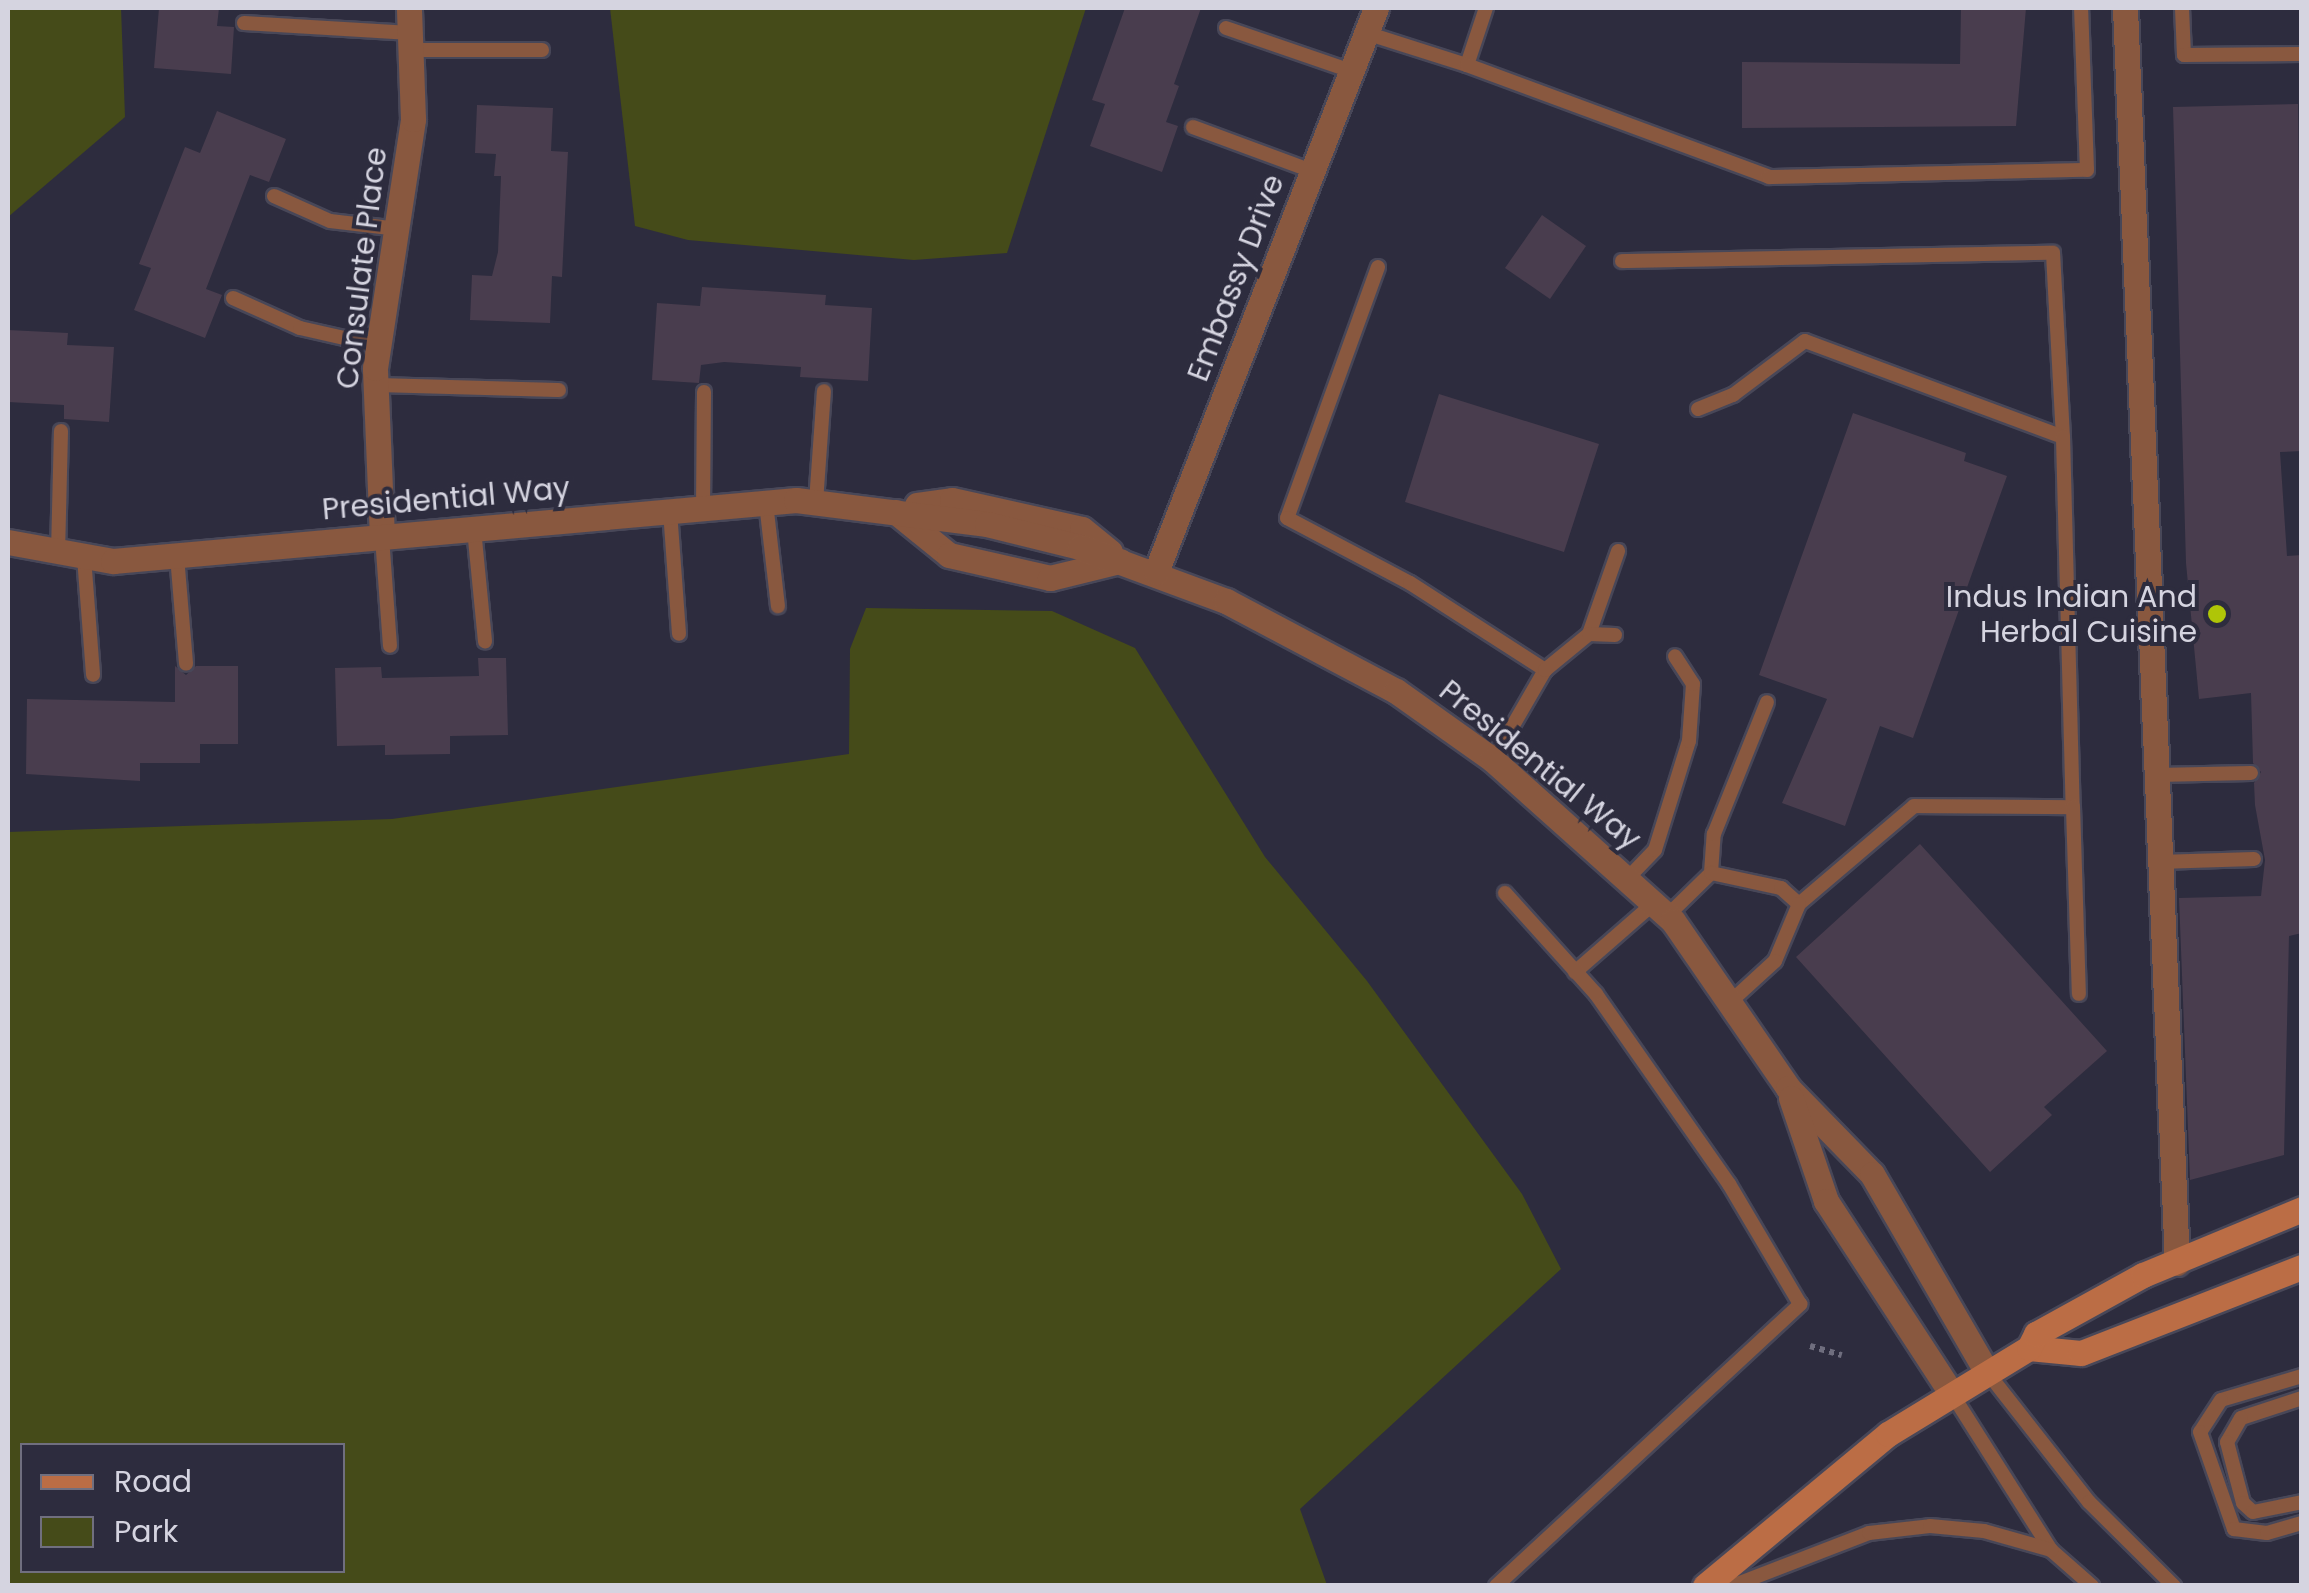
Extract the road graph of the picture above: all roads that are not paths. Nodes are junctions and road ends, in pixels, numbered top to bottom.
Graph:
1 (1376, 8) edge
2 (1486, 8) edge
3 (2081, 8) edge
4 (2125, 8) edge
5 (2182, 8) edge
6 (244, 23) dead end
7 (1226, 28) dead end
8 (411, 30) edge
9 (1366, 33) junction
10 (542, 50) dead end
11 (2302, 54) edge
12 (1467, 65) junction
13 (1352, 70) junction
14 (1193, 127) dead end
15 (1312, 170) junction
16 (274, 196) dead end
17 (399, 229) junction
18 (1622, 262) dead end
19 (1378, 267) dead end
20 (232, 298) dead end
21 (379, 346) junction
22 (376, 385) junction
23 (559, 390) dead end
24 (824, 391) dead end
25 (704, 392) dead end
26 (1698, 409) dead end
27 (61, 431) dead end
28 (2063, 437) junction
29 (816, 502) junction
30 (766, 503) junction
31 (703, 508) junction
32 (892, 508) junction
33 (670, 511) junction
34 (474, 529) junction
35 (382, 537) junction
36 (8, 542) edge
37 (1618, 550) dead end
38 (58, 553) junction
39 (177, 556) junction
40 (84, 557) junction
41 (1120, 561) junction
42 (1156, 572) junction
43 (778, 606) dead end
44 (678, 634) dead end
45 (1589, 634) junction
46 (1616, 635) dead end
47 (485, 640) dead end
48 (390, 646) dead end
49 (1675, 656) dead end
50 (186, 664) dead end
51 (1545, 670) junction
52 (92, 674) dead end
53 (1767, 702) dead end
54 (1493, 760) junction
55 (2251, 773) dead end
56 (2156, 776) junction
57 (2073, 807) junction
58 (2254, 859) dead end
59 (2159, 862) junction
60 (1712, 873) junction
61 (1627, 879) junction
62 (1505, 894) dead end
63 (1799, 904) junction
64 (1661, 909) junction
65 (1575, 972) junction
66 (2079, 994) dead end
67 (1730, 1003) junction
68 (1788, 1088) junction
69 (2302, 1210) edge
70 (2178, 1263) junction
71 (2302, 1267) edge
72 (2029, 1348) junction
73 (1987, 1372) junction
74 (2302, 1376) edge
75 (1952, 1394) junction
76 (2302, 1398) edge
77 (2302, 1502) edge
78 (2302, 1523) edge
79 (2052, 1550) junction
80 (1496, 1586) edge
81 (1704, 1586) edge
82 (1732, 1586) edge
83 (2092, 1586) edge
84 (2174, 1586) edge

1 - 9 street, Embassy Drive
2 - 12 lane
3 - 12 lane
4 - 56 street
5 - 11 lane
6 - 8 lane
7 - 13 lane
8 - 10 lane
8 - 17 street, Consulate Place
9 - 12 lane
9 - 13 street, Embassy Drive
13 - 15 street, Embassy Drive
14 - 15 lane
15 - 42 street, Embassy Drive
16 - 17 lane
17 - 21 street, Consulate Place
18 - 28 lane
19 - 51 lane
20 - 21 lane
21 - 22 street, Consulate Place
22 - 23 lane
22 - 35 street, Consulate Place
24 - 29 lane
25 - 31 lane
26 - 28 lane
27 - 38 lane
28 - 57 lane
29 - 30 street, Presidential Way
29 - 32 street, Presidential Way
30 - 31 street, Presidential Way
30 - 43 lane
31 - 33 street, Presidential Way
32 - 41 street, Presidential Way
32 - 41 street
33 - 34 street, Presidential Way
33 - 44 lane
34 - 35 street, Presidential Way
34 - 47 lane
35 - 39 street, Presidential Way
35 - 48 lane
36 - 38 street, Presidential Way
37 - 45 lane
38 - 40 street, Presidential Way
39 - 40 street, Presidential Way
39 - 50 lane
40 - 52 lane
41 - 42 street, Presidential Way
42 - 54 street, Presidential Way
45 - 46 lane
45 - 51 lane
49 - 61 lane
51 - 54 lane
53 - 60 lane
54 - 61 street, Presidential Way
55 - 56 lane
56 - 59 street
57 - 63 lane
57 - 66 lane
58 - 59 lane
59 - 70 street
60 - 63 lane
60 - 64 lane
61 - 64 street, Presidential Way
62 - 65 lane
63 - 67 lane
64 - 65 lane
64 - 67 street, Presidential Way
65 - 80 lane
67 - 68 street, Presidential Way
68 - 73 street, Presidential Way
68 - 75 street, Presidential Way
69 - 70 street
70 - 72 street
71 - 72 street
72 - 73 street
73 - 75 street
73 - 84 lane
74 - 78 lane
75 - 79 lane
75 - 81 street
76 - 77 lane
79 - 82 lane
79 - 83 lane

